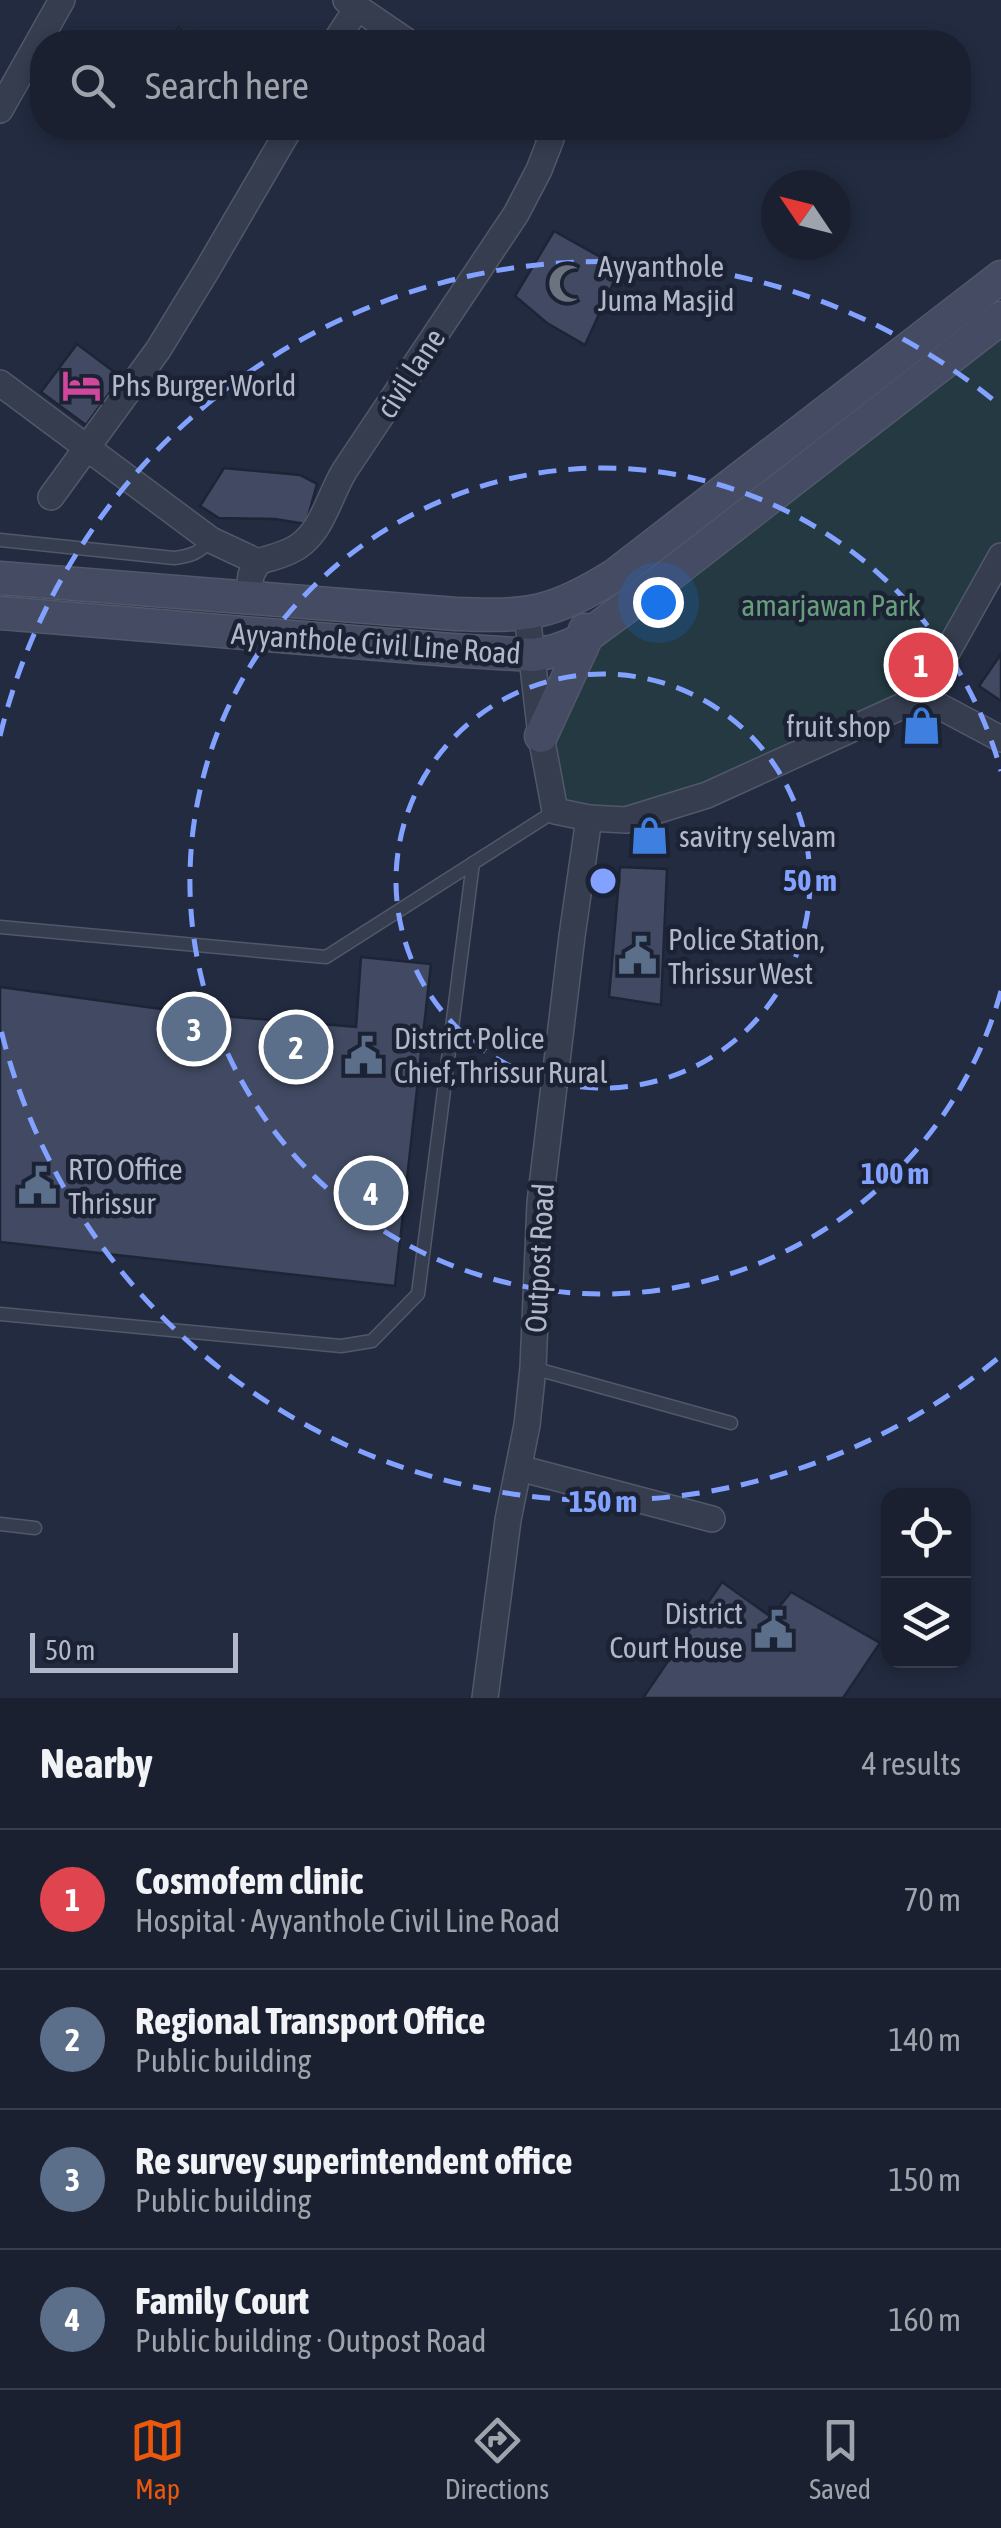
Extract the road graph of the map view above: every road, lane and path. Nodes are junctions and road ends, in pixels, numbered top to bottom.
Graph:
1 (62, 0) edge
2 (351, 4) edge
3 (45, 30) edge
4 (341, 30) edge
5 (390, 30) edge
6 (30, 57) edge
7 (0, 110) edge
8 (283, 140) edge
9 (551, 140) edge
10 (1001, 277) edge
11 (1001, 318) edge
12 (0, 383) edge
13 (86, 447) junction
14 (51, 497) dead end
15 (0, 540) edge
16 (211, 540) junction
17 (1001, 556) edge
18 (258, 562) junction
19 (0, 578) edge
20 (257, 598) junction
21 (575, 599) junction
22 (0, 613) edge
23 (527, 614) junction
24 (263, 636) junction
25 (587, 636) junction
26 (533, 655) junction
27 (922, 697) junction
28 (541, 736) junction
29 (1001, 739) edge
30 (556, 811) junction
31 (590, 818) junction
32 (473, 863) junction
33 (0, 927) edge
34 (0, 1314) edge
35 (534, 1368) junction
36 (731, 1423) dead end
37 (519, 1468) junction
38 (712, 1520) dead end
39 (0, 1524) edge
40 (35, 1528) dead end
41 (485, 1698) edge

1 - 3 street
2 - 4 street
2 - 5 street
6 - 7 street
8 - 13 street
9 - 18 street, civil lane
10 - 21 main road, Ayyanthole Civil Line Road
11 - 25 main road, Ayyanthole Civil Line Road
12 - 13 street
13 - 14 street
13 - 16 street
15 - 16 lane
16 - 18 street
17 - 27 street
18 - 20 street
19 - 20 main road, Ayyanthole Civil Line Road
20 - 23 main road, Ayyanthole Civil Line Road
20 - 24 main road
21 - 23 main road, Ayyanthole Civil Line Road
21 - 25 main road
22 - 24 main road, Ayyanthole Civil Line Road
23 - 26 street
24 - 26 main road, Ayyanthole Civil Line Road
25 - 26 main road, Ayyanthole Civil Line Road
25 - 28 main road
26 - 28 street
27 - 29 street
27 - 31 street
28 - 30 street
30 - 31 street
30 - 32 lane
31 - 35 street, Outpost Road
32 - 33 lane
32 - 34 lane
35 - 36 lane
35 - 37 street, Outpost Road
37 - 38 street
37 - 41 street, Outpost Road
39 - 40 lane

